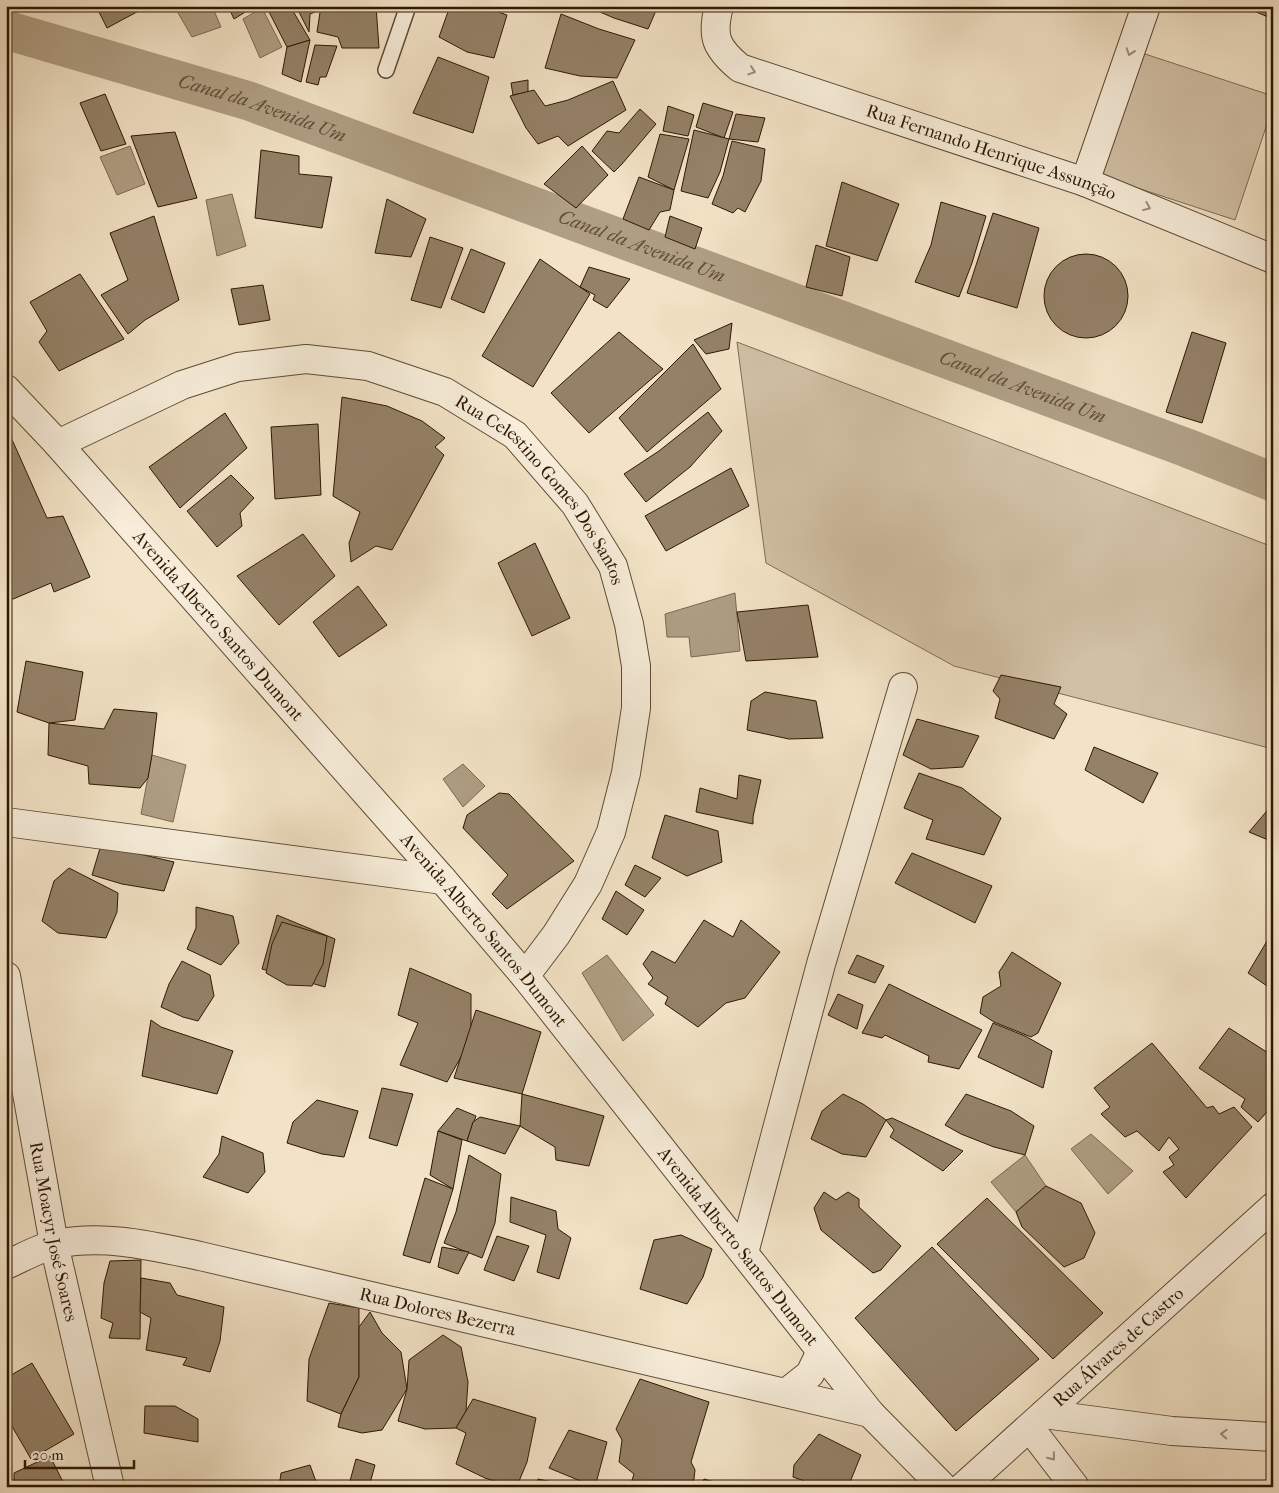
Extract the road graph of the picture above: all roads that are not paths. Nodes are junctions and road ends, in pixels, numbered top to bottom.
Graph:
1 (408, 6) edge
2 (719, 6) edge
3 (1146, 6) edge
4 (386, 70) dead end
5 (1085, 182) junction
6 (1273, 259) edge
7 (6, 389) edge
8 (58, 444) junction
9 (903, 687) dead end
10 (6, 822) edge
11 (443, 880) junction
12 (6, 976) edge
13 (525, 976) junction
14 (1273, 1207) edge
15 (54, 1244) junction
16 (744, 1254) junction
17 (6, 1265) edge
18 (821, 1352) junction
19 (786, 1393) junction
20 (870, 1413) junction
21 (1037, 1421) junction
22 (1273, 1437) edge
23 (110, 1487) edge
24 (943, 1487) edge
25 (963, 1487) edge
26 (1075, 1487) edge

1 - 4 lane
2 -> 5 street, Rua Fernando Henrique Assunção
3 -> 5 street
5 -> 6 street, Rua Fernando Henrique Assunção
7 - 8 street, Avenida Alberto Santos Dumont
8 - 11 street, Avenida Alberto Santos Dumont
8 - 13 street, Rua Celestino Gomes Dos Santos
9 - 16 street
10 - 11 street
11 - 13 street, Avenida Alberto Santos Dumont
12 - 15 street, Rua Moacyr José Soares
13 - 16 street, Avenida Alberto Santos Dumont
14 - 21 street, Rua Álvares de Castro
15 - 17 street, Rua Dolores Bezerra
15 - 19 street, Rua Dolores Bezerra
15 - 23 street, Rua Moacyr José Soares
16 - 18 street, Avenida Alberto Santos Dumont
18 - 19 street
18 - 20 street, Avenida Alberto Santos Dumont
19 - 20 street, Rua Dolores Bezerra
20 - 24 street, Avenida Alberto Santos Dumont
22 -> 21 street
21 - 25 street, Rua Álvares de Castro
21 -> 26 street

